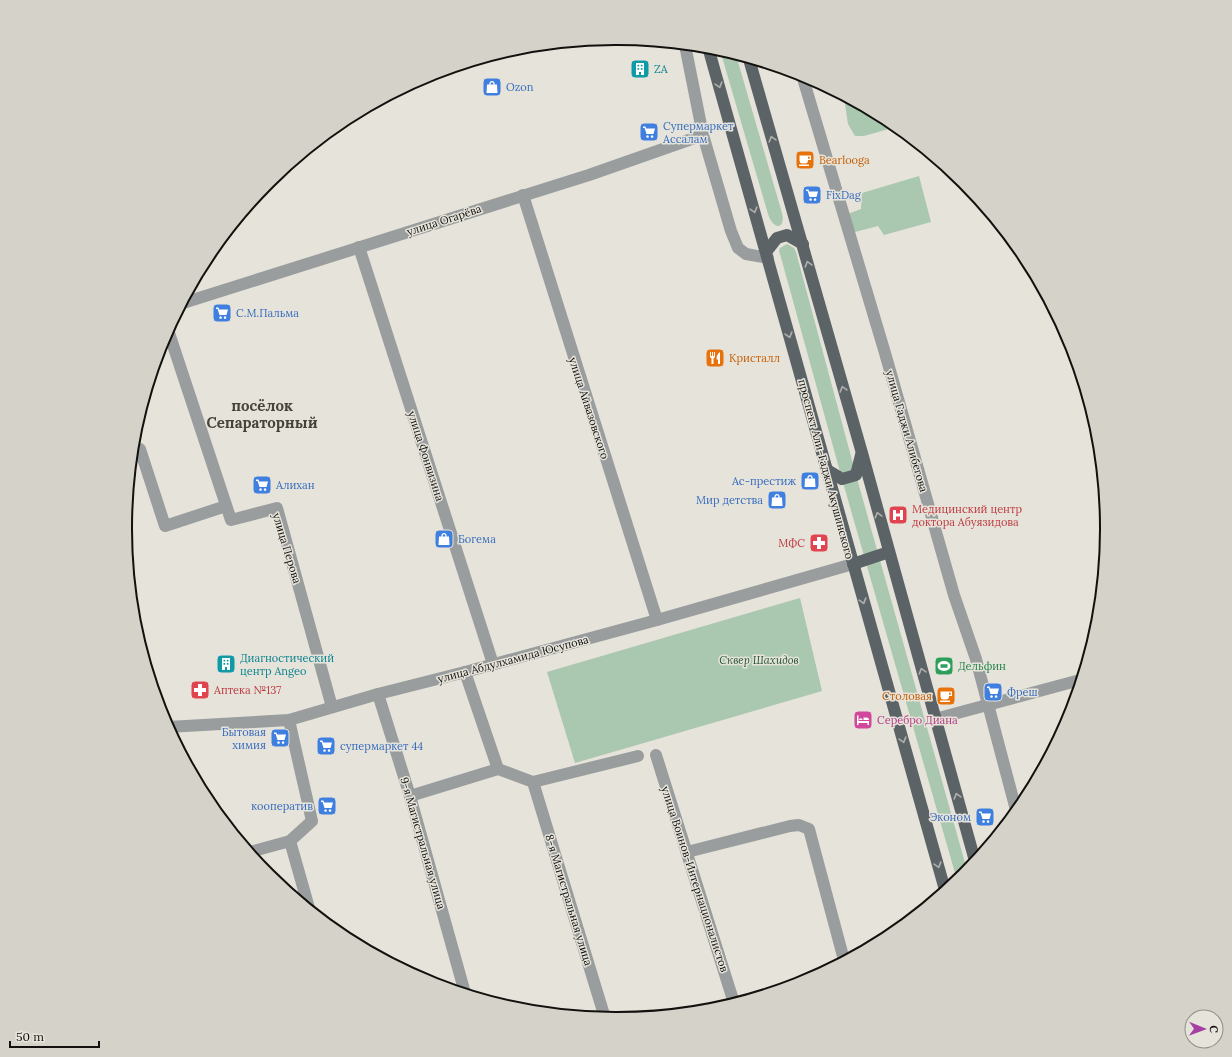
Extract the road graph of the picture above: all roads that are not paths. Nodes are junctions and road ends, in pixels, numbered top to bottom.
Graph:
1 (686, 50) edge
2 (710, 54) edge
3 (751, 64) edge
4 (805, 84) edge
5 (703, 135) junction
6 (523, 195) junction
7 (803, 244) junction
8 (360, 247) junction
9 (767, 255) junction
10 (190, 301) edge
11 (171, 339) edge
12 (140, 449) dead end
13 (862, 453) junction
14 (827, 470) junction
15 (226, 506) junction
16 (889, 552) junction
17 (853, 564) junction
18 (657, 620) junction
19 (493, 664) junction
20 (465, 672) junction
21 (1075, 681) edge
22 (378, 694) junction
23 (989, 705) junction
24 (332, 707) junction
25 (935, 719) junction
26 (289, 720) junction
27 (174, 726) edge
28 (656, 755) dead end
29 (638, 756) dead end
30 (498, 769) junction
31 (533, 782) junction
32 (410, 796) junction
33 (1014, 803) edge
34 (290, 841) junction
35 (255, 851) edge
36 (687, 852) junction
37 (973, 854) edge
38 (943, 884) edge
39 (307, 900) edge
40 (843, 955) edge
41 (463, 987) edge
42 (732, 998) edge
43 (603, 1012) edge

1 - 5 street
2 -> 9 main road, проспект Али-Гаджи Акушинского
7 -> 3 main road
4 - 23 street, улица Гаджи Алибегова
5 - 6 street, улица Огарёва
5 - 9 street
6 - 8 street, улица Огарёва
6 - 18 street, улица Айвазовского
7 - 9 main road
13 -> 7 main road
8 - 10 street, улица Огарёва
8 - 19 street, улица Фонвизина
9 -> 14 main road, проспект Али-Гаджи Акушинского
11 - 15 street, улица Перова
12 - 15 street
13 - 14 main road
16 -> 13 main road
14 - 17 main road, проспект Али-Гаджи Акушинского
15 - 24 street, улица Перова
16 - 17 main road
25 -> 16 main road
17 - 18 street, улица Абдулхамида Юсупова
17 -> 38 main road, проспект Али-Гаджи Акушинского
18 - 19 street, улица Абдулхамида Юсупова
19 - 20 street, улица Абдулхамида Юсупова
20 - 22 street, улица Абдулхамида Юсупова
20 - 30 street
21 - 23 street
22 - 24 street, улица Абдулхамида Юсупова
22 - 32 street, 9-я Магистральная улица
23 - 25 street
23 - 33 street, улица Гаджи Алибегова
24 - 26 street, улица Абдулхамида Юсупова
37 -> 25 main road
26 - 27 street, улица Абдулхамида Юсупова
26 - 34 street
28 - 36 street, улица Воинов-Интернационалистов
29 - 31 street
30 - 31 street
30 - 32 street
31 - 43 street, 8-я Магистральная улица
32 - 41 street, 9-я Магистральная улица
34 - 35 street
34 - 39 street
36 - 40 street
36 - 42 street, улица Воинов-Интернационалистов

